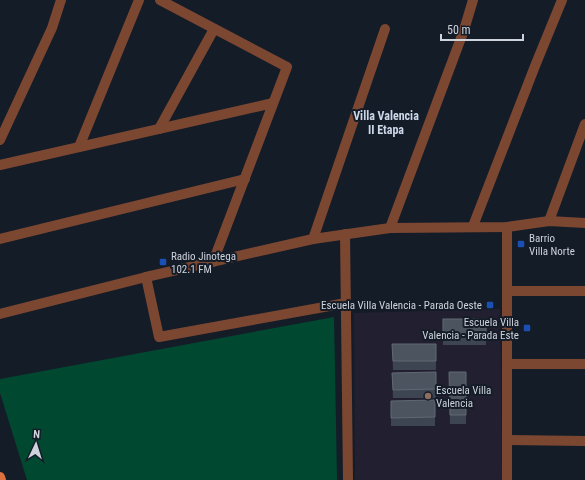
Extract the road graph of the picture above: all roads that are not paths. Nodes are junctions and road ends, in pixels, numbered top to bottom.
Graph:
1 (61, 0) edge
2 (139, 0) edge
3 (160, 0) edge
4 (473, 0) edge
5 (562, 0) edge
6 (214, 29) junction
7 (385, 29) dead end
8 (273, 103) junction
9 (585, 124) edge
10 (159, 129) junction
11 (0, 140) edge
12 (79, 147) junction
13 (0, 165) edge
14 (245, 179) junction
15 (548, 221) junction
16 (585, 223) edge
17 (473, 226) junction
18 (507, 227) junction
19 (390, 228) junction
20 (345, 234) junction
21 (0, 239) edge
22 (313, 239) junction
23 (213, 262) junction
24 (146, 277) junction
25 (507, 291) junction
26 (585, 291) edge
27 (346, 303) junction
28 (0, 314) edge
29 (507, 364) junction
30 (585, 364) edge
31 (507, 440) junction
32 (585, 441) edge
33 (0, 477) edge
34 (1, 480) edge
35 (348, 480) edge
36 (507, 480) edge

1 - 11 street
2 - 12 street
3 - 6 street
4 - 19 street
5 - 17 street
6 - 8 street
6 - 10 street
7 - 22 street
8 - 10 street
8 - 14 street
9 - 15 street
10 - 12 street
12 - 13 street
14 - 21 street
14 - 23 street
15 - 16 street
15 - 18 street
17 - 18 street
17 - 19 street
18 - 25 street
19 - 20 street
20 - 22 street
20 - 27 street
22 - 23 street
23 - 24 street
24 - 27 street
24 - 28 street
25 - 26 street
25 - 29 street
27 - 35 street
29 - 30 street
29 - 31 street
31 - 32 street
31 - 36 street
33 - 34 main road

